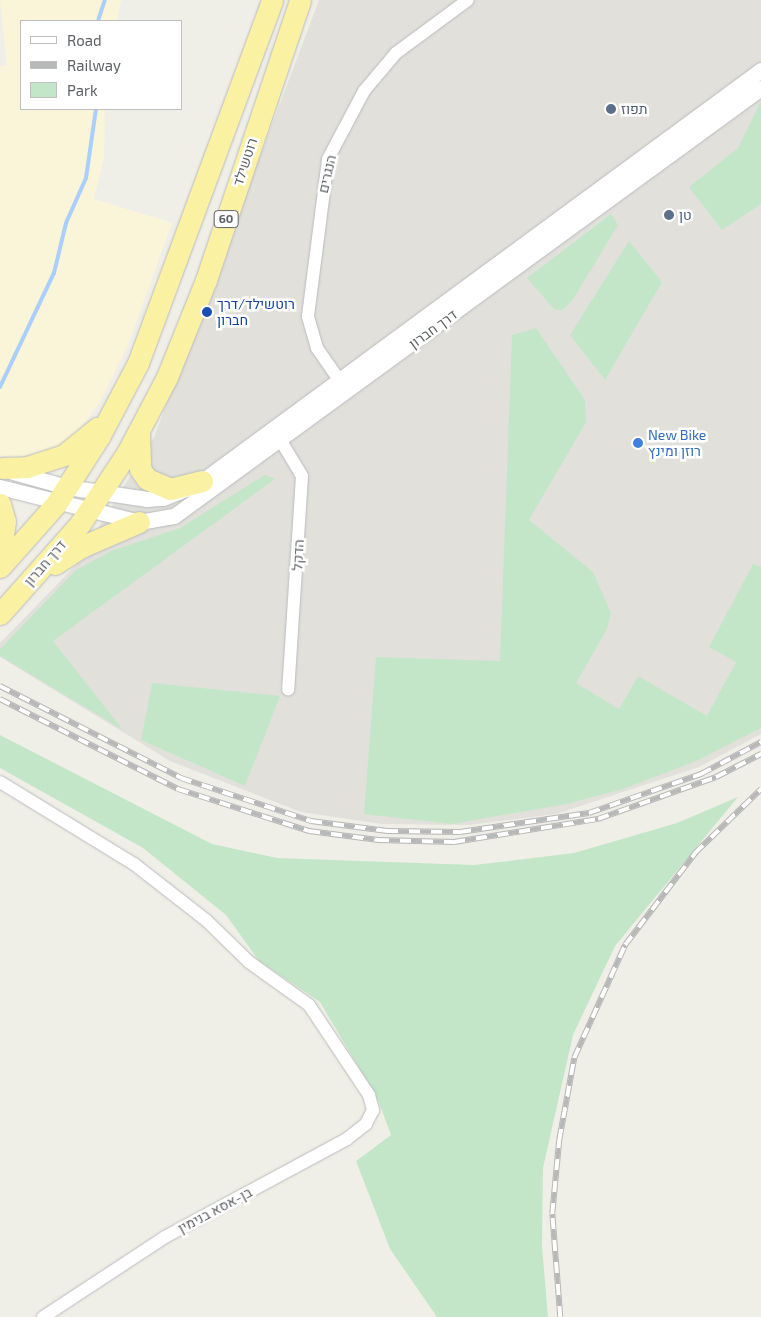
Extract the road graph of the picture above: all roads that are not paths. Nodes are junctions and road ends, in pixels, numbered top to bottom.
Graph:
1 (272, 0) edge
2 (300, 0) edge
3 (468, 0) edge
4 (761, 70) edge
5 (761, 88) edge
6 (343, 387) junction
7 (110, 416) junction
8 (139, 431) junction
9 (278, 435) junction
10 (1, 474) edge
11 (202, 481) junction
12 (102, 492) junction
13 (61, 495) junction
14 (0, 504) edge
15 (89, 511) junction
16 (139, 522) junction
17 (0, 555) edge
18 (0, 567) edge
19 (30, 581) junction
20 (0, 614) edge
21 (288, 690) dead end
22 (0, 782) edge
23 (66, 1300) junction
24 (34, 1317) edge
25 (43, 1317) edge

1 - 7 highway, 60
2 - 8 highway, רוטשילד / 60
3 - 6 street, הנגרים
4 - 6 street, דרך חברון
5 - 6 street, דרך חברון
6 - 9 street, דרך חברון
7 - 10 highway
7 - 13 highway, 60
8 - 11 highway
8 - 12 highway, דרך חברון / 60
9 - 11 street, דרך חברון
9 - 16 street, דרך חברון
9 - 21 street, הדקל
10 - 13 street
10 - 13 street
11 - 12 street, דרך חברון
12 - 13 street, דרך חברון
12 - 15 highway, דרך חברון / 60
13 - 15 street, דרך חברון
13 - 18 highway, 60
14 - 17 highway
15 - 16 street, דרך חברון
15 - 19 highway, דרך חברון / 60
16 - 19 highway
19 - 20 highway, דרך חברון / 60
22 - 23 street, בן-אסא בנימין
23 - 24 street, בן-אסא בנימין
23 - 25 street, בן-אסא בנימין

